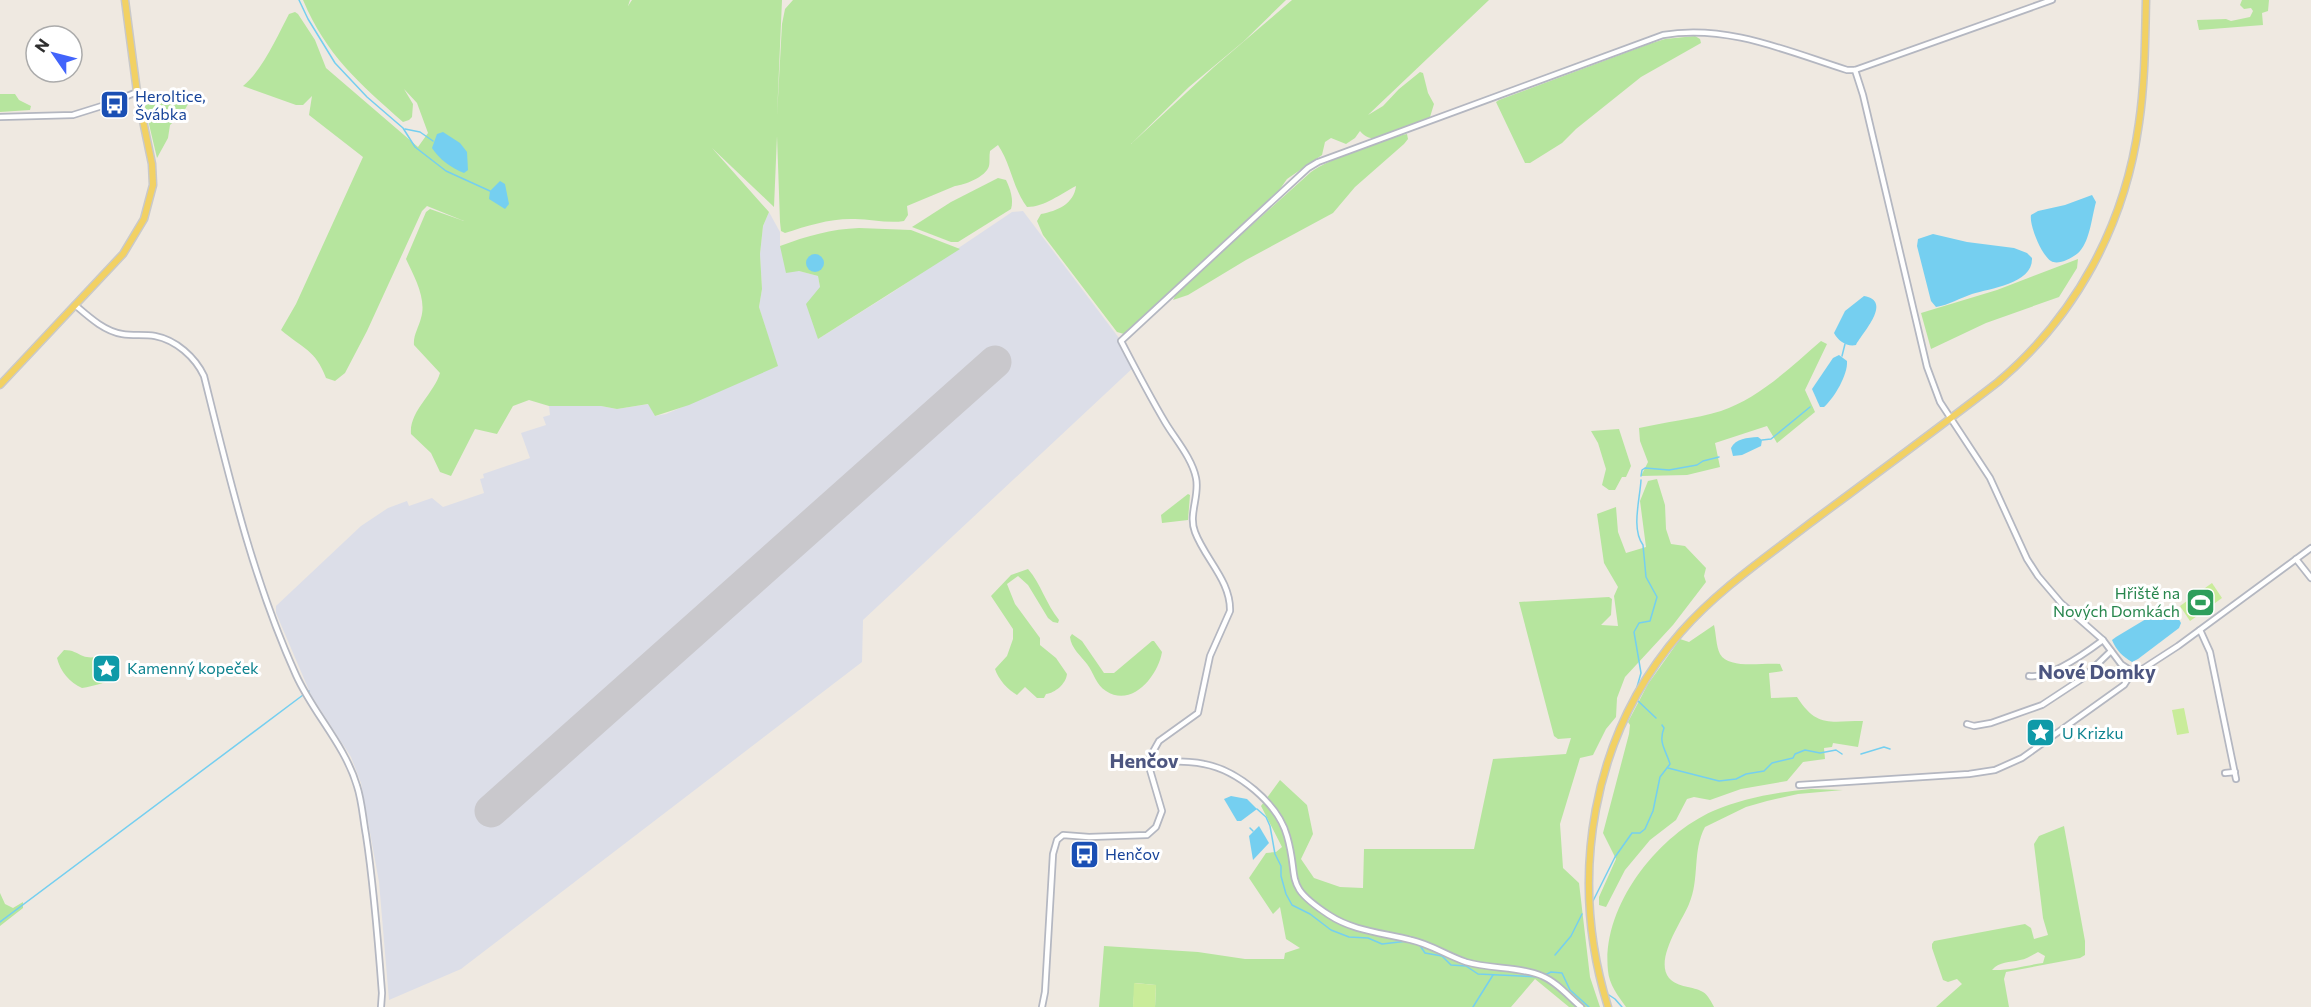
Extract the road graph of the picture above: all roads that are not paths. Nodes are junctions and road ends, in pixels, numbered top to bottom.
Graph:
1 (125, 0) edge
2 (2052, 0) edge
3 (2146, 0) edge
4 (1855, 70) junction
5 (137, 92) junction
6 (0, 117) edge
7 (75, 305) junction
8 (0, 385) edge
9 (1950, 419) junction
10 (2311, 548) edge
11 (2296, 559) junction
12 (2311, 579) edge
13 (2200, 630) junction
14 (2103, 640) junction
15 (2111, 651) junction
16 (2133, 671) junction
17 (2029, 676) dead end
18 (1967, 723) dead end
19 (1150, 761) junction
20 (2235, 772) junction
21 (2226, 773) dead end
22 (2236, 779) dead end
23 (1799, 785) dead end
24 (381, 1007) edge
25 (1042, 1007) edge
26 (1581, 1007) edge
27 (1608, 1007) edge

1 - 5 main road
2 - 4 street
3 - 9 main road
4 - 9 street
4 - 19 street
5 - 6 street
5 - 7 main road
7 - 8 main road
7 - 24 street
9 - 14 street
9 - 27 main road
10 - 11 street
11 - 12 street
11 - 13 street
13 - 16 street
13 - 20 street
14 - 15 street
14 - 17 street
15 - 16 street
15 - 18 street
16 - 23 street
19 - 25 street
19 - 26 street
20 - 21 street
20 - 22 street

